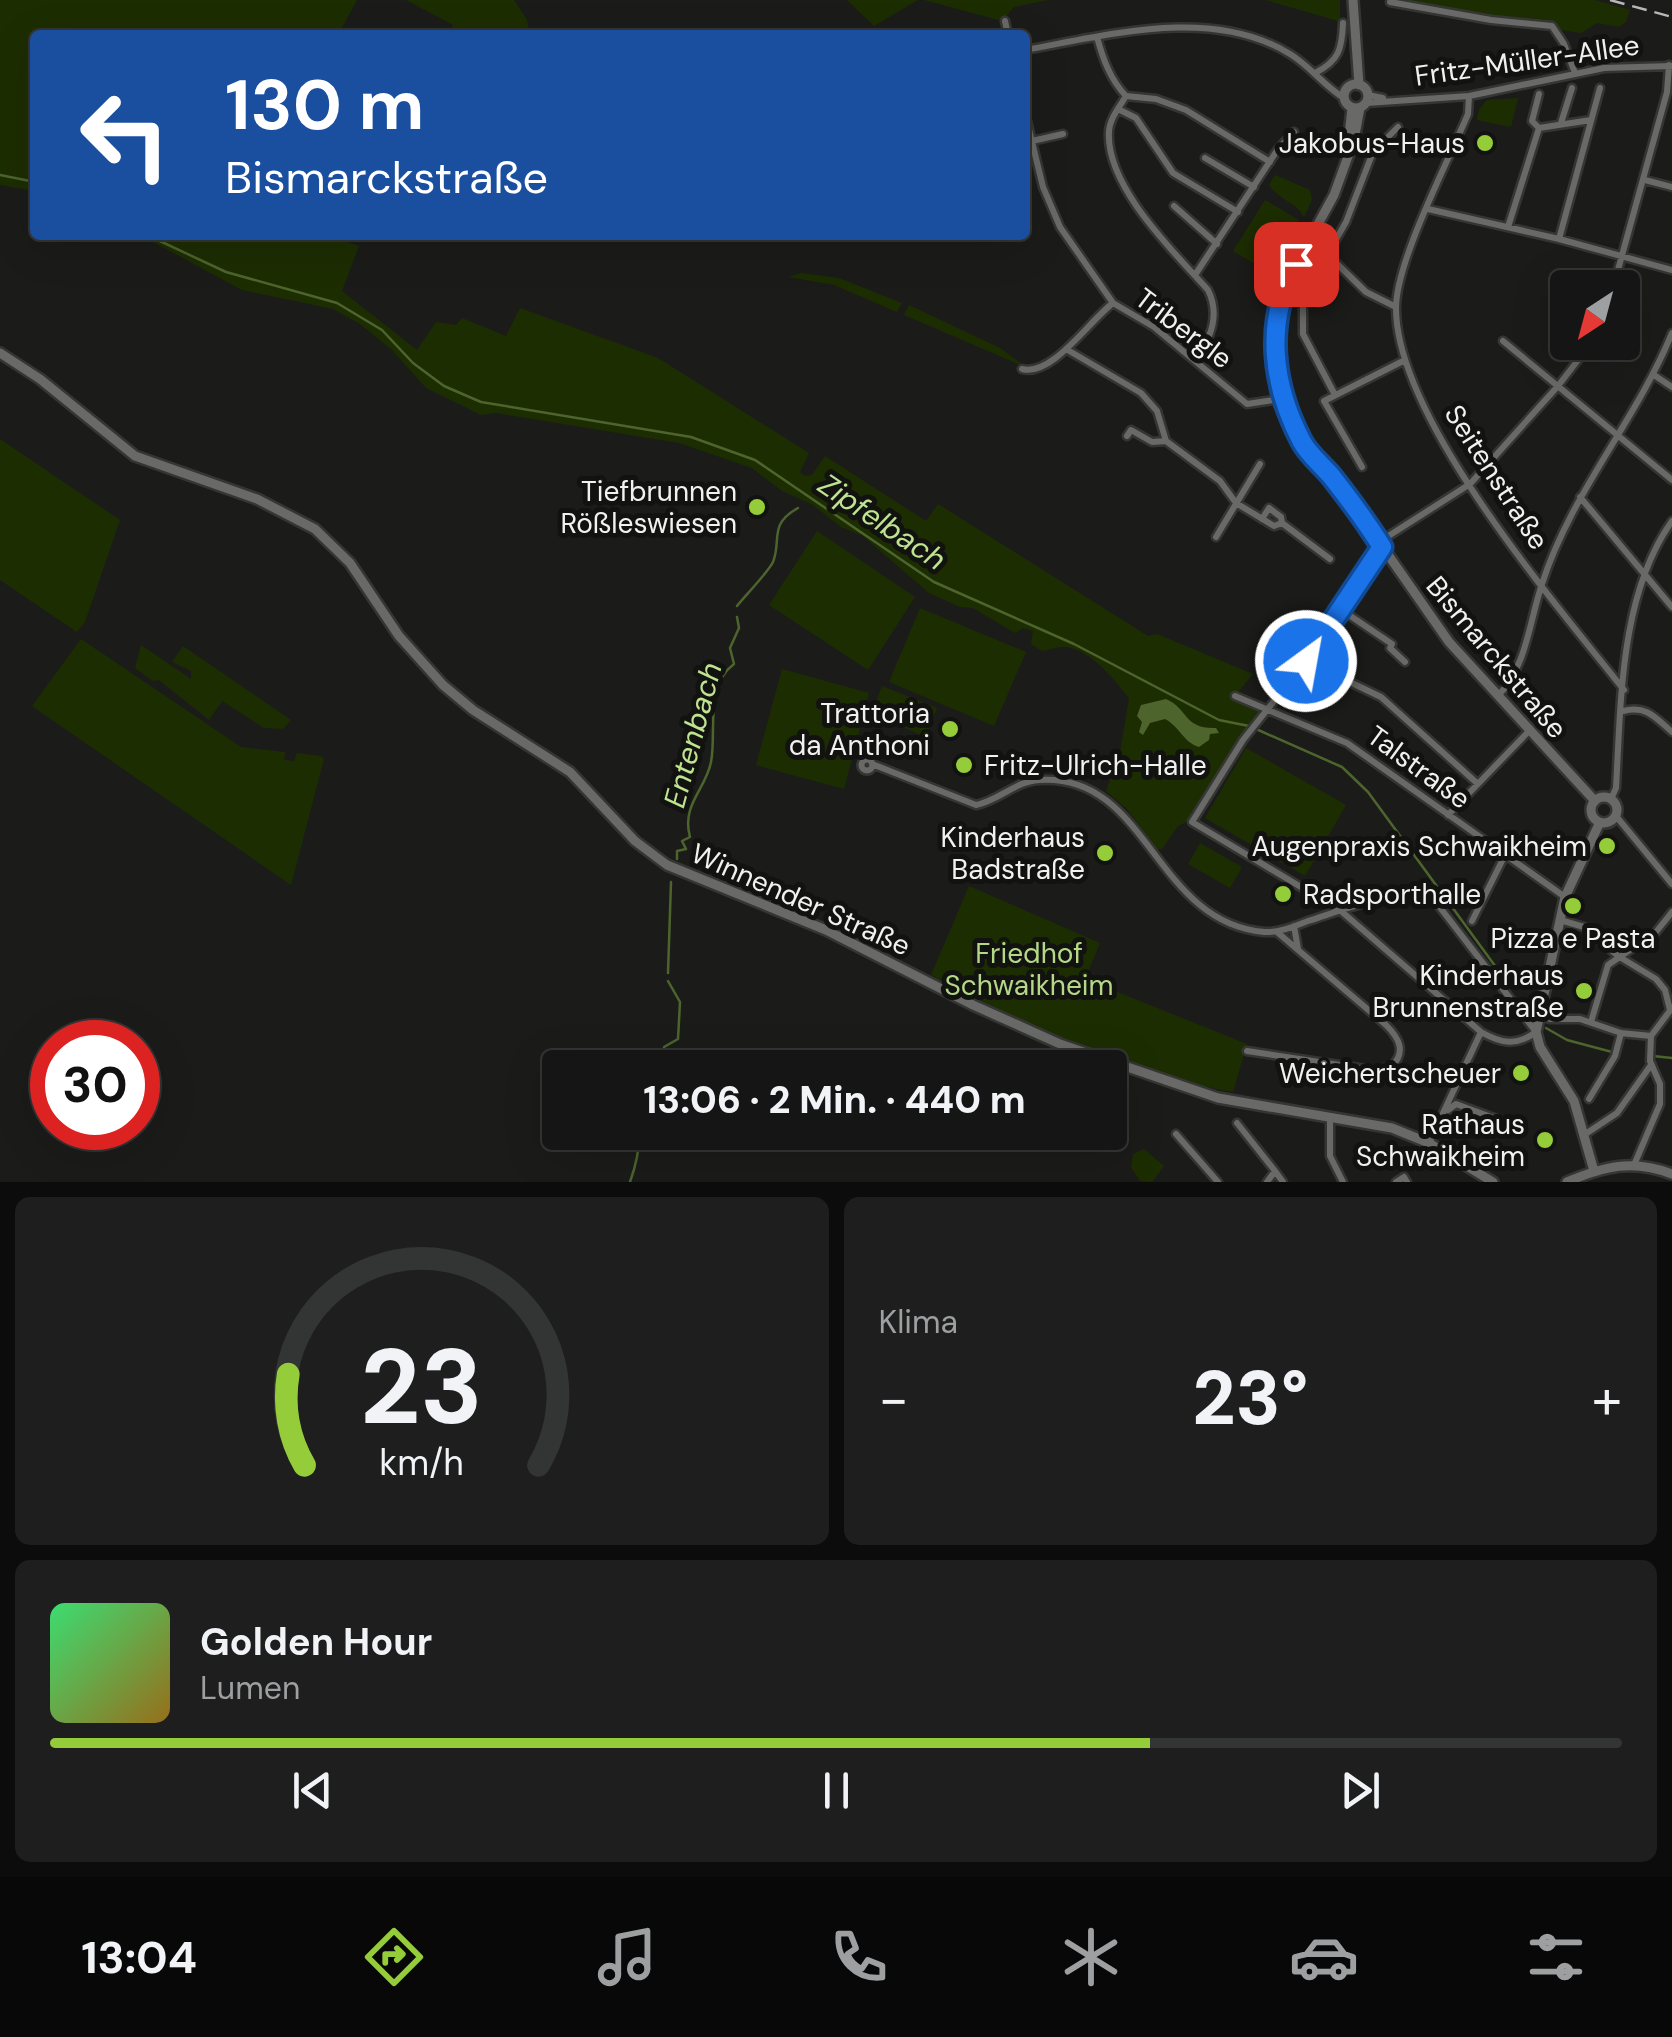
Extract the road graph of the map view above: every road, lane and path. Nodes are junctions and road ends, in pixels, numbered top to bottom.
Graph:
1 (1353, 0) edge
2 (1390, 2) edge
3 (1005, 20) dead end
4 (1342, 22) dead end
5 (1007, 30) edge
6 (1097, 37) junction
7 (1030, 49) edge
8 (1670, 66) edge
9 (1315, 73) junction
10 (1575, 73) junction
11 (1572, 88) dead end
12 (1600, 88) dead end
13 (1350, 90) junction
14 (1669, 92) edge
15 (1539, 94) dead end
16 (1126, 96) junction
17 (1469, 96) junction
18 (1361, 103) junction
19 (1118, 110) junction
20 (1591, 120) junction
21 (1561, 124) junction
22 (1398, 126) dead end
23 (1538, 128) junction
24 (1294, 132) dead end
25 (1030, 133) edge
26 (1062, 134) dead end
27 (1032, 141) junction
28 (1205, 158) dead end
29 (1270, 162) junction
30 (1644, 180) junction
31 (1254, 187) junction
32 (1672, 187) edge
33 (1174, 206) dead end
34 (1428, 210) junction
35 (1238, 212) junction
36 (1508, 227) junction
37 (1560, 240) junction
38 (1217, 244) junction
39 (1328, 255) junction
40 (1622, 256) junction
41 (1618, 270) edge
42 (1672, 270) edge
43 (1195, 275) junction
44 (1114, 302) junction
45 (1396, 307) junction
46 (1672, 333) edge
47 (1503, 341) dead end
48 (1066, 348) junction
49 (0, 353) edge
50 (1196, 360) junction
51 (1405, 360) junction
52 (1578, 360) edge
53 (1022, 369) dead end
54 (1654, 375) junction
55 (1558, 386) junction
56 (1672, 387) edge
57 (1335, 395) junction
58 (1281, 398) junction
59 (1617, 434) junction
60 (1127, 436) dead end
61 (1166, 441) junction
62 (1260, 464) dead end
63 (1362, 467) dead end
64 (1672, 480) edge
65 (1470, 484) junction
66 (1580, 497) junction
67 (1236, 503) junction
68 (1672, 521) edge
69 (1216, 537) dead end
70 (1380, 545) junction
71 (1330, 559) dead end
72 (1643, 572) junction
73 (1541, 585) junction
74 (1672, 607) edge
75 (1340, 609) junction
76 (1306, 661) junction
77 (1405, 662) dead end
78 (1624, 690) junction
79 (1235, 696) dead end
80 (1498, 697) junction
81 (1268, 709) junction
82 (1622, 711) junction
83 (1528, 732) junction
84 (1672, 732) edge
85 (872, 764) dead end
86 (1478, 784) junction
87 (1611, 799) junction
88 (1595, 801) junction
89 (1448, 815) junction
90 (1616, 816) junction
91 (1600, 822) junction
92 (1504, 857) junction
93 (1672, 884) edge
94 (1565, 897) junction
95 (1341, 911) junction
96 (1672, 912) edge
97 (1560, 920) junction
98 (1472, 921) dead end
99 (1294, 926) junction
100 (1276, 931) junction
101 (1298, 950) junction
102 (1618, 956) junction
103 (1671, 1011) edge
104 (1538, 1017) junction
105 (1591, 1022) junction
106 (1481, 1032) junction
107 (1536, 1032) junction
108 (1621, 1033) junction
109 (1651, 1036) junction
110 (1247, 1050) dead end
111 (1651, 1065) junction
112 (1589, 1099) dead end
113 (1660, 1104) junction
114 (1672, 1108) edge
115 (1330, 1116) junction
116 (1440, 1119) junction
117 (1502, 1121) dead end
118 (1237, 1123) dead end
119 (1176, 1134) dead end
120 (1584, 1135) junction
121 (1428, 1143) junction
122 (1634, 1164) junction
123 (1275, 1171) junction
124 (1594, 1171) junction
125 (1672, 1174) edge
126 (1406, 1180) edge
127 (1218, 1182) edge
128 (1267, 1182) edge
129 (1284, 1182) edge
130 (1343, 1182) edge
131 (1396, 1182) edge
132 (1493, 1182) edge
133 (1570, 1182) edge

1 - 13 main road
2 - 10 street
3 - 5 street
4 - 9 street
6 - 7 street
6 - 9 street
6 - 16 street
8 - 10 street, Fritz-Müller-Allee
8 - 14 street
9 - 13 street
10 - 17 street, Fritz-Müller-Allee
11 - 21 street
12 - 20 street
13 - 18 main road
13 - 18 main road
14 - 30 street
15 - 23 street
16 - 19 street
16 - 29 street
17 - 18 street, Fritz-Müller-Allee
17 - 34 street, Seitenstraße
18 - 58 main road, Bismarckstraße
19 - 35 street
19 - 43 street
20 - 21 street
20 - 37 street
21 - 23 street
22 - 39 street
23 - 36 street
24 - 29 street
25 - 27 street, Tribergle
26 - 27 street
27 - 44 street, Tribergle
28 - 31 street
29 - 31 street
30 - 32 street
30 - 40 street
31 - 35 street
33 - 38 street
34 - 36 street
34 - 45 street, Seitenstraße
35 - 38 street
36 - 37 street
37 - 40 street
38 - 43 street
39 - 45 street
39 - 57 street
40 - 41 street
40 - 42 street
43 - 50 street
44 - 48 street
44 - 50 street, Tribergle
45 - 51 street, Seitenstraße
46 - 54 street
47 - 55 street
48 - 53 street
48 - 61 street
49 - 115 main road, Winnender Straße
50 - 58 street, Tribergle
51 - 57 street
51 - 65 street, Seitenstraße
52 - 55 street
54 - 56 street
54 - 59 street
55 - 59 street
55 - 65 street
57 - 63 street
58 - 70 main road, Bismarckstraße
59 - 64 street
59 - 66 street
60 - 61 street
61 - 67 street
62 - 67 street
65 - 70 street
65 - 73 street, Seitenstraße
66 - 72 street
66 - 73 street
67 - 69 street
67 - 71 street
68 - 72 street
70 - 75 street
70 - 80 main road, Bismarckstraße
72 - 74 street
72 - 78 street
73 - 78 street, Seitenstraße
73 - 80 street
75 - 76 street
75 - 77 street
76 - 81 street
76 - 86 street
78 - 82 street
79 - 81 street, Talstraße
80 - 83 main road, Bismarckstraße
81 - 89 street, Talstraße
81 - 95 street
82 - 84 street
82 - 87 street
83 - 86 street
83 - 88 main road, Bismarckstraße
85 - 100 street
86 - 89 street
87 - 88 main road
87 - 90 main road
88 - 91 main road
89 - 92 street, Talstraße
90 - 91 main road
90 - 93 street
91 - 94 main road
92 - 94 street, Talstraße
92 - 98 street
94 - 97 main road
95 - 99 street
95 - 106 street
95 - 107 street
96 - 102 street
97 - 102 street
97 - 104 main road
99 - 100 street
99 - 101 street
100 - 101 street
101 - 110 street
102 - 103 street
102 - 105 street
103 - 109 street
104 - 105 street
104 - 107 main road
105 - 108 street
106 - 107 street
106 - 116 street
107 - 120 main road
108 - 109 street
108 - 112 street
109 - 111 street
111 - 113 street
111 - 120 street
113 - 114 street
113 - 122 street
115 - 121 main road, Winnender Straße
115 - 130 street
116 - 117 street
116 - 121 street
118 - 123 street
119 - 127 street
120 - 124 main road
121 - 132 main road, Winnender Straße
122 - 124 main road
122 - 125 main road
123 - 128 street
123 - 129 street
124 - 133 main road
126 - 131 street

